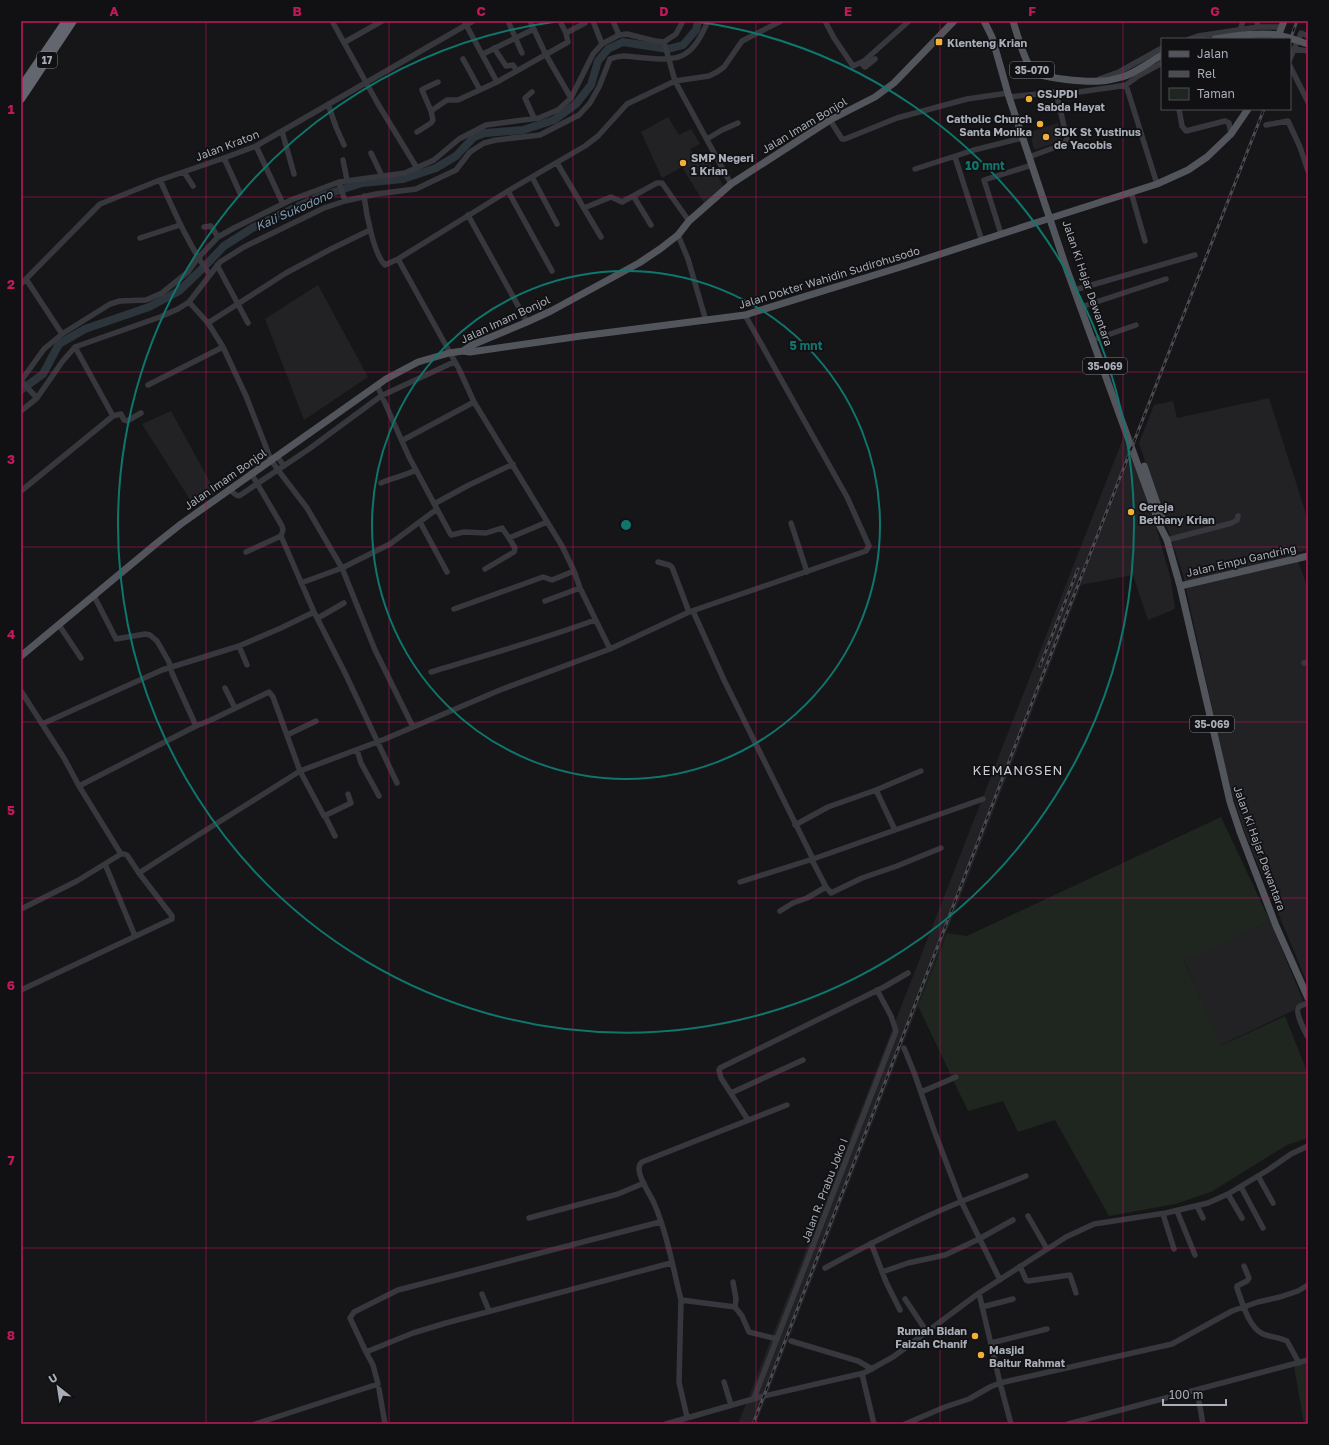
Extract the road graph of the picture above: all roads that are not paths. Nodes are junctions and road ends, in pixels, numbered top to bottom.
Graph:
1 (66, 21) edge
2 (73, 21) edge
3 (332, 21) edge
4 (382, 21) edge
5 (473, 21) edge
6 (508, 21) edge
7 (530, 21) edge
8 (560, 21) edge
9 (593, 21) edge
10 (613, 21) edge
11 (708, 21) edge
12 (781, 21) edge
13 (825, 21) edge
14 (909, 21) edge
15 (954, 21) edge
16 (984, 21) edge
17 (1013, 21) edge
18 (1243, 21) edge
19 (465, 23) edge
20 (585, 23) dead end
21 (680, 23) edge
22 (1258, 24) edge
23 (534, 29) junction
24 (1240, 30) junction
25 (1280, 30) edge
26 (566, 33) junction
27 (619, 35) junction
28 (1308, 36) edge
29 (515, 38) junction
30 (1198, 38) edge
31 (1223, 38) edge
32 (1287, 38) edge
33 (1291, 39) edge
34 (344, 42) junction
35 (664, 43) junction
36 (602, 44) junction
37 (1308, 44) edge
38 (494, 48) junction
39 (1294, 48) junction
40 (1161, 49) edge
41 (1308, 51) edge
42 (522, 52) dead end
43 (482, 54) junction
44 (546, 55) junction
45 (1161, 56) edge
46 (1291, 56) edge
47 (668, 58) junction
48 (463, 59) dead end
49 (875, 59) dead end
50 (862, 64) junction
51 (1161, 64) edge
52 (1291, 68) edge
53 (517, 71) junction
54 (1083, 80) junction
55 (675, 81) junction
56 (366, 82) junction
57 (438, 82) dead end
58 (497, 82) junction
59 (1126, 85) junction
60 (21, 87) edge
61 (480, 90) junction
62 (532, 92) dead end
63 (1056, 92) junction
64 (1008, 95) junction
65 (21, 98) edge
66 (570, 98) junction
67 (1308, 102) edge
68 (328, 104) junction
69 (1179, 110) edge
70 (1247, 110) edge
71 (431, 111) junction
72 (534, 118) junction
73 (830, 120) junction
74 (738, 123) dead end
75 (1266, 125) dead end
76 (282, 131) junction
77 (417, 132) dead end
78 (1231, 134) junction
79 (1022, 138) junction
80 (707, 140) junction
81 (344, 145) dead end
82 (256, 146) junction
83 (371, 153) dead end
84 (1029, 156) junction
85 (955, 157) junction
86 (224, 158) junction
87 (343, 160) dead end
88 (557, 163) junction
89 (1032, 165) junction
90 (417, 168) junction
91 (915, 169) dead end
92 (1308, 171) edge
93 (184, 172) junction
94 (294, 174) dead end
95 (382, 176) junction
96 (532, 177) junction
97 (160, 180) junction
98 (347, 180) junction
99 (339, 183) junction
100 (731, 184) junction
101 (1157, 184) junction
102 (193, 186) dead end
103 (508, 191) junction
104 (1131, 192) junction
105 (240, 193) dead end
106 (364, 196) junction
107 (634, 197) junction
108 (344, 199) junction
109 (283, 204) junction
110 (584, 208) junction
111 (468, 215) junction
112 (1052, 217) junction
113 (689, 221) junction
114 (557, 224) dead end
115 (180, 225) junction
116 (651, 225) dead end
117 (204, 227) dead end
118 (370, 230) junction
119 (678, 234) junction
120 (1002, 234) junction
121 (601, 236) dead end
122 (218, 237) junction
123 (140, 238) dead end
124 (982, 241) junction
125 (1145, 241) dead end
126 (1195, 255) dead end
127 (398, 258) junction
128 (199, 260) junction
129 (217, 265) junction
130 (552, 270) dead end
131 (209, 274) junction
132 (26, 279) junction
133 (1166, 279) dead end
134 (21, 284) edge
135 (1078, 289) junction
136 (189, 302) junction
137 (238, 304) junction
138 (1084, 306) junction
139 (745, 315) junction
140 (706, 321) junction
141 (527, 322) junction
142 (248, 323) dead end
143 (208, 324) junction
144 (1136, 325) dead end
145 (62, 334) junction
146 (1096, 339) junction
147 (76, 347) junction
148 (223, 347) junction
149 (463, 351) junction
150 (449, 353) junction
151 (454, 362) junction
152 (22, 382) edge
153 (377, 385) junction
154 (148, 386) dead end
155 (36, 396) junction
156 (381, 396) junction
157 (474, 402) junction
158 (21, 411) edge
159 (141, 413) dead end
160 (112, 416) junction
161 (403, 440) junction
162 (274, 458) junction
163 (513, 464) junction
164 (284, 466) junction
165 (278, 470) junction
166 (416, 470) junction
167 (251, 474) junction
168 (381, 483) dead end
169 (257, 484) junction
170 (229, 489) junction
171 (21, 491) edge
172 (436, 506) junction
173 (1238, 516) dead end
174 (420, 522) junction
175 (548, 522) junction
176 (791, 523) dead end
177 (281, 536) junction
178 (509, 538) junction
179 (1166, 538) junction
180 (246, 552) dead end
181 (1308, 556) edge
182 (658, 562) dead end
183 (342, 568) junction
184 (485, 569) dead end
185 (574, 571) junction
186 (446, 572) dead end
187 (807, 572) junction
188 (302, 583) junction
189 (1180, 586) junction
190 (580, 588) junction
191 (94, 596) junction
192 (546, 602) dead end
193 (344, 603) dead end
194 (454, 609) dead end
195 (691, 611) junction
196 (314, 612) junction
197 (318, 618) junction
198 (595, 620) junction
199 (59, 625) junction
200 (239, 646) junction
201 (610, 649) junction
202 (21, 656) edge
203 (81, 658) dead end
204 (246, 665) dead end
205 (170, 667) junction
206 (431, 672) dead end
207 (224, 688) dead end
208 (21, 691) edge
209 (234, 708) junction
210 (316, 721) dead end
211 (42, 724) junction
212 (196, 726) junction
213 (413, 727) junction
214 (287, 735) junction
215 (377, 742) junction
216 (357, 750) junction
217 (921, 771) dead end
218 (300, 772) junction
219 (397, 783) dead end
220 (79, 786) junction
221 (876, 790) junction
222 (348, 794) dead end
223 (379, 796) dead end
224 (983, 799) dead end
225 (325, 816) junction
226 (795, 825) junction
227 (895, 830) junction
228 (335, 836) dead end
229 (941, 848) dead end
230 (121, 854) junction
231 (812, 860) junction
232 (105, 864) junction
233 (139, 873) junction
234 (740, 882) dead end
235 (826, 887) junction
236 (21, 909) edge
237 (780, 910) dead end
238 (135, 936) junction
239 (908, 973) dead end
240 (21, 990) edge
241 (877, 990) junction
242 (1305, 1003) edge
243 (1308, 1037) edge
244 (904, 1048) dead end
245 (803, 1060) dead end
246 (956, 1078) dead end
247 (921, 1092) junction
248 (732, 1093) junction
249 (787, 1105) dead end
250 (748, 1120) junction
251 (1308, 1146) edge
252 (1026, 1176) dead end
253 (1258, 1176) junction
254 (644, 1184) junction
255 (1241, 1187) junction
256 (1228, 1194) junction
257 (961, 1201) junction
258 (1273, 1202) dead end
259 (1197, 1206) junction
260 (1177, 1211) junction
261 (1163, 1214) junction
262 (1028, 1216) dead end
263 (529, 1218) dead end
264 (1203, 1218) dead end
265 (1242, 1218) dead end
266 (1013, 1220) dead end
267 (660, 1222) junction
268 (1263, 1228) dead end
269 (979, 1239) junction
270 (871, 1243) junction
271 (1047, 1249) junction
272 (1174, 1249) dead end
273 (1195, 1255) dead end
274 (671, 1263) junction
275 (1244, 1266) dead end
276 (825, 1268) dead end
277 (1022, 1270) junction
278 (882, 1272) junction
279 (1000, 1280) junction
280 (733, 1282) dead end
281 (1308, 1285) edge
282 (482, 1294) dead end
283 (1076, 1294) dead end
284 (905, 1299) dead end
285 (1013, 1299) dead end
286 (681, 1300) junction
287 (981, 1300) junction
288 (1244, 1306) junction
289 (735, 1307) junction
290 (900, 1310) dead end
291 (489, 1311) junction
292 (1047, 1328) dead end
293 (927, 1332) junction
294 (777, 1339) junction
295 (791, 1340) dead end
296 (991, 1343) junction
297 (366, 1352) junction
298 (1308, 1360) edge
299 (1299, 1363) junction
300 (867, 1372) junction
301 (724, 1382) dead end
302 (1000, 1383) junction
303 (379, 1389) dead end
304 (1197, 1390) junction
305 (754, 1398) junction
306 (731, 1405) junction
307 (687, 1417) junction
308 (255, 1424) edge
309 (385, 1424) edge
310 (666, 1424) edge
311 (874, 1424) edge
312 (905, 1424) edge
313 (1011, 1424) edge
314 (1068, 1424) edge
315 (1203, 1424) edge

1 - 60 highway, 17
2 - 65 highway, 17
3 - 34 street
4 - 34 street
5 - 19 street, Jalan Kraton
6 - 29 street
7 - 23 street
8 - 26 street
9 - 36 street
10 - 27 street
11 - 47 street
12 - 55 street
13 - 50 street
14 - 50 street
15 - 73 main road, Jalan Imam Bonjol
16 - 64 main road, Jalan Ki Hajar Dewantara / 35-069
17 - 54 main road, 35-070
18 - 24 street
19 - 43 street
19 - 56 street, Jalan Kraton
20 - 26 street
21 - 35 street
22 - 24 street
22 - 25 street
23 - 29 street
23 - 44 street
24 - 30 street
26 - 44 street
27 - 35 street
27 - 36 street
28 - 39 street, bridge
29 - 38 street
29 - 42 street
31 - 32 main road, bridge
33 - 37 main road, bridge
34 - 56 street
35 - 47 street
36 - 66 street
38 - 43 street
38 - 53 street
39 - 41 street
39 - 46 street
40 - 54 street
43 - 58 street
44 - 53 street
44 - 66 street
45 - 54 main road, 35-070
47 - 55 street
47 - 106 street
48 - 61 street
49 - 50 street
51 - 59 street
52 - 67 street
53 - 58 street
55 - 80 street
55 - 88 street
56 - 68 street, Jalan Kraton
56 - 90 street
57 - 71 street
58 - 61 street
59 - 63 street
59 - 101 street
61 - 71 street
62 - 72 street
63 - 64 street
63 - 84 street
64 - 73 street
64 - 79 main road, Jalan Ki Hajar Dewantara / 35-069
66 - 72 street
68 - 76 street, Jalan Kraton
68 - 81 street
69 - 78 street
70 - 78 main road, Jalan Dokter Wahidin Sudirohusodo
71 - 77 street
72 - 90 street
73 - 100 main road, Jalan Imam Bonjol
74 - 80 street
75 - 92 street
76 - 82 street, Jalan Kraton
76 - 94 street
78 - 101 main road, Jalan Dokter Wahidin Sudirohusodo
79 - 84 main road, Jalan Ki Hajar Dewantara / 35-069
79 - 85 street
80 - 100 street
82 - 86 street, Jalan Kraton
82 - 109 street
83 - 95 street
84 - 89 main road, Jalan Ki Hajar Dewantara / 35-069
85 - 91 street
85 - 124 street
86 - 93 street, Jalan Kraton
86 - 105 street
87 - 98 street
88 - 96 street
88 - 110 street
89 - 112 main road, Jalan Ki Hajar Dewantara / 35-069
89 - 120 street
90 - 95 street
93 - 97 street, Jalan Kraton
93 - 102 street
95 - 98 street
96 - 103 street
96 - 114 street
97 - 115 street
97 - 132 street, Jalan Kraton
98 - 99 street
99 - 108 street
99 - 109 street
100 - 113 main road, Jalan Imam Bonjol
101 - 104 main road, Jalan Dokter Wahidin Sudirohusodo
103 - 111 street
103 - 130 street
104 - 112 main road, Jalan Dokter Wahidin Sudirohusodo
104 - 125 street
106 - 108 street
106 - 118 street
107 - 110 street
107 - 113 street
107 - 116 street
108 - 129 street
109 - 122 street
110 - 121 street
111 - 127 street
111 - 141 street
112 - 120 main road, Jalan Dokter Wahidin Sudirohusodo
112 - 135 main road, Jalan Ki Hajar Dewantara / 35-069
112 - 179 main road, Jalan Ki Hajar Dewantara / 35-069
113 - 119 main road, Jalan Imam Bonjol
115 - 123 street
115 - 128 street
117 - 122 street
118 - 127 street
118 - 137 street
119 - 140 street
119 - 141 main road, Jalan Imam Bonjol
120 - 124 main road, Jalan Dokter Wahidin Sudirohusodo
122 - 128 street
124 - 139 main road, Jalan Dokter Wahidin Sudirohusodo
126 - 135 street
127 - 150 street
128 - 131 street
128 - 145 street
129 - 131 street
129 - 137 street
131 - 136 street
132 - 134 street, Jalan Kraton
132 - 145 street
133 - 138 street
135 - 138 main road, Jalan Ki Hajar Dewantara / 35-069
136 - 143 street
136 - 147 street
137 - 142 street
137 - 143 street
138 - 146 main road, Jalan Ki Hajar Dewantara / 35-069
139 - 140 main road, Jalan Dokter Wahidin Sudirohusodo
139 - 187 street
140 - 149 main road, Jalan Dokter Wahidin Sudirohusodo
141 - 149 main road, Jalan Imam Bonjol
143 - 148 street
144 - 146 street
145 - 152 street
146 - 179 main road, Jalan Ki Hajar Dewantara / 35-069
147 - 155 street
147 - 160 street
148 - 154 street
148 - 162 street
149 - 150 main road, Jalan Imam Bonjol
150 - 151 street
150 - 153 main road, Jalan Imam Bonjol
151 - 156 street
151 - 157 street
152 - 155 street
153 - 156 street
153 - 162 main road, Jalan Imam Bonjol
155 - 158 street
156 - 161 street
156 - 164 street
157 - 161 street
157 - 163 street
159 - 160 street
160 - 171 street
161 - 166 street
162 - 164 street
162 - 165 street
162 - 167 main road, Jalan Imam Bonjol
163 - 172 street
163 - 175 street
164 - 165 street
165 - 169 street
165 - 183 street
166 - 168 street
166 - 172 street
167 - 169 street
167 - 170 main road, Jalan Imam Bonjol
169 - 170 street
169 - 177 street
170 - 191 main road, Jalan Imam Bonjol
172 - 174 street
172 - 178 street
173 - 179 street
174 - 183 street
174 - 186 street
175 - 178 street
175 - 185 street
176 - 187 street
177 - 180 street
177 - 188 street
178 - 184 street
179 - 189 main road, Jalan Ki Hajar Dewantara / 35-069
181 - 189 main road, Jalan Empu Gandring
182 - 195 street
183 - 188 street
183 - 213 street
185 - 190 street
185 - 194 street
187 - 195 street
188 - 196 street
189 - 242 main road, Jalan Ki Hajar Dewantara / 35-069
190 - 192 street
190 - 198 street
191 - 199 main road, Jalan Imam Bonjol
191 - 205 street
193 - 197 street
195 - 201 street
195 - 226 street
196 - 197 street
196 - 200 street
197 - 215 street
198 - 201 street
198 - 206 street
199 - 202 main road, Jalan Imam Bonjol
199 - 203 street
200 - 204 street
200 - 205 street
201 - 213 street
205 - 211 street
205 - 212 street
207 - 209 street
208 - 211 street
209 - 212 street
209 - 214 street
210 - 214 street
211 - 220 street
212 - 220 street
213 - 215 street
214 - 218 street
215 - 216 street
215 - 219 street
216 - 218 street
216 - 223 street
217 - 221 street
218 - 225 street
218 - 233 street
220 - 230 street
221 - 226 street
221 - 227 street
222 - 225 street
224 - 227 street
225 - 228 street
226 - 231 street
227 - 231 street
229 - 235 street
230 - 232 street
230 - 233 street
231 - 234 street
231 - 235 street
232 - 236 street
232 - 238 street
233 - 238 street
235 - 237 street
238 - 240 street
239 - 241 street
241 - 248 street
241 - 294 street, Jalan R. Prabu Joko I
242 - 243 street
244 - 247 street
245 - 248 street
246 - 247 street
247 - 257 street
248 - 250 street
249 - 250 street
250 - 254 street
251 - 253 street
252 - 257 street
253 - 255 street
253 - 258 street
254 - 263 street
254 - 267 street
255 - 256 street
255 - 268 street
256 - 259 street
256 - 265 street
257 - 269 street
257 - 270 street
259 - 260 street
259 - 264 street
260 - 261 street
260 - 273 street
261 - 271 street
261 - 272 street
262 - 271 street
266 - 269 street
267 - 274 street
267 - 297 street
269 - 278 street
269 - 279 street
270 - 276 street
270 - 278 street
271 - 277 street
274 - 286 street
274 - 291 street
275 - 288 street
277 - 279 street
277 - 283 street
278 - 290 street
279 - 287 street
280 - 289 street
281 - 288 street
282 - 291 street
284 - 293 street
285 - 287 street
286 - 289 street
286 - 307 street
287 - 293 street
287 - 296 street
288 - 299 street
288 - 302 street
289 - 294 street
291 - 297 street
292 - 296 street
293 - 300 street
294 - 305 street, Jalan R. Prabu Joko I
295 - 300 street
296 - 302 street
297 - 308 street
298 - 299 street
299 - 304 street
300 - 305 street
300 - 311 street
301 - 306 street
302 - 312 street
302 - 313 street
303 - 309 street
304 - 314 street
304 - 315 street
305 - 306 street
306 - 307 street
307 - 310 street

